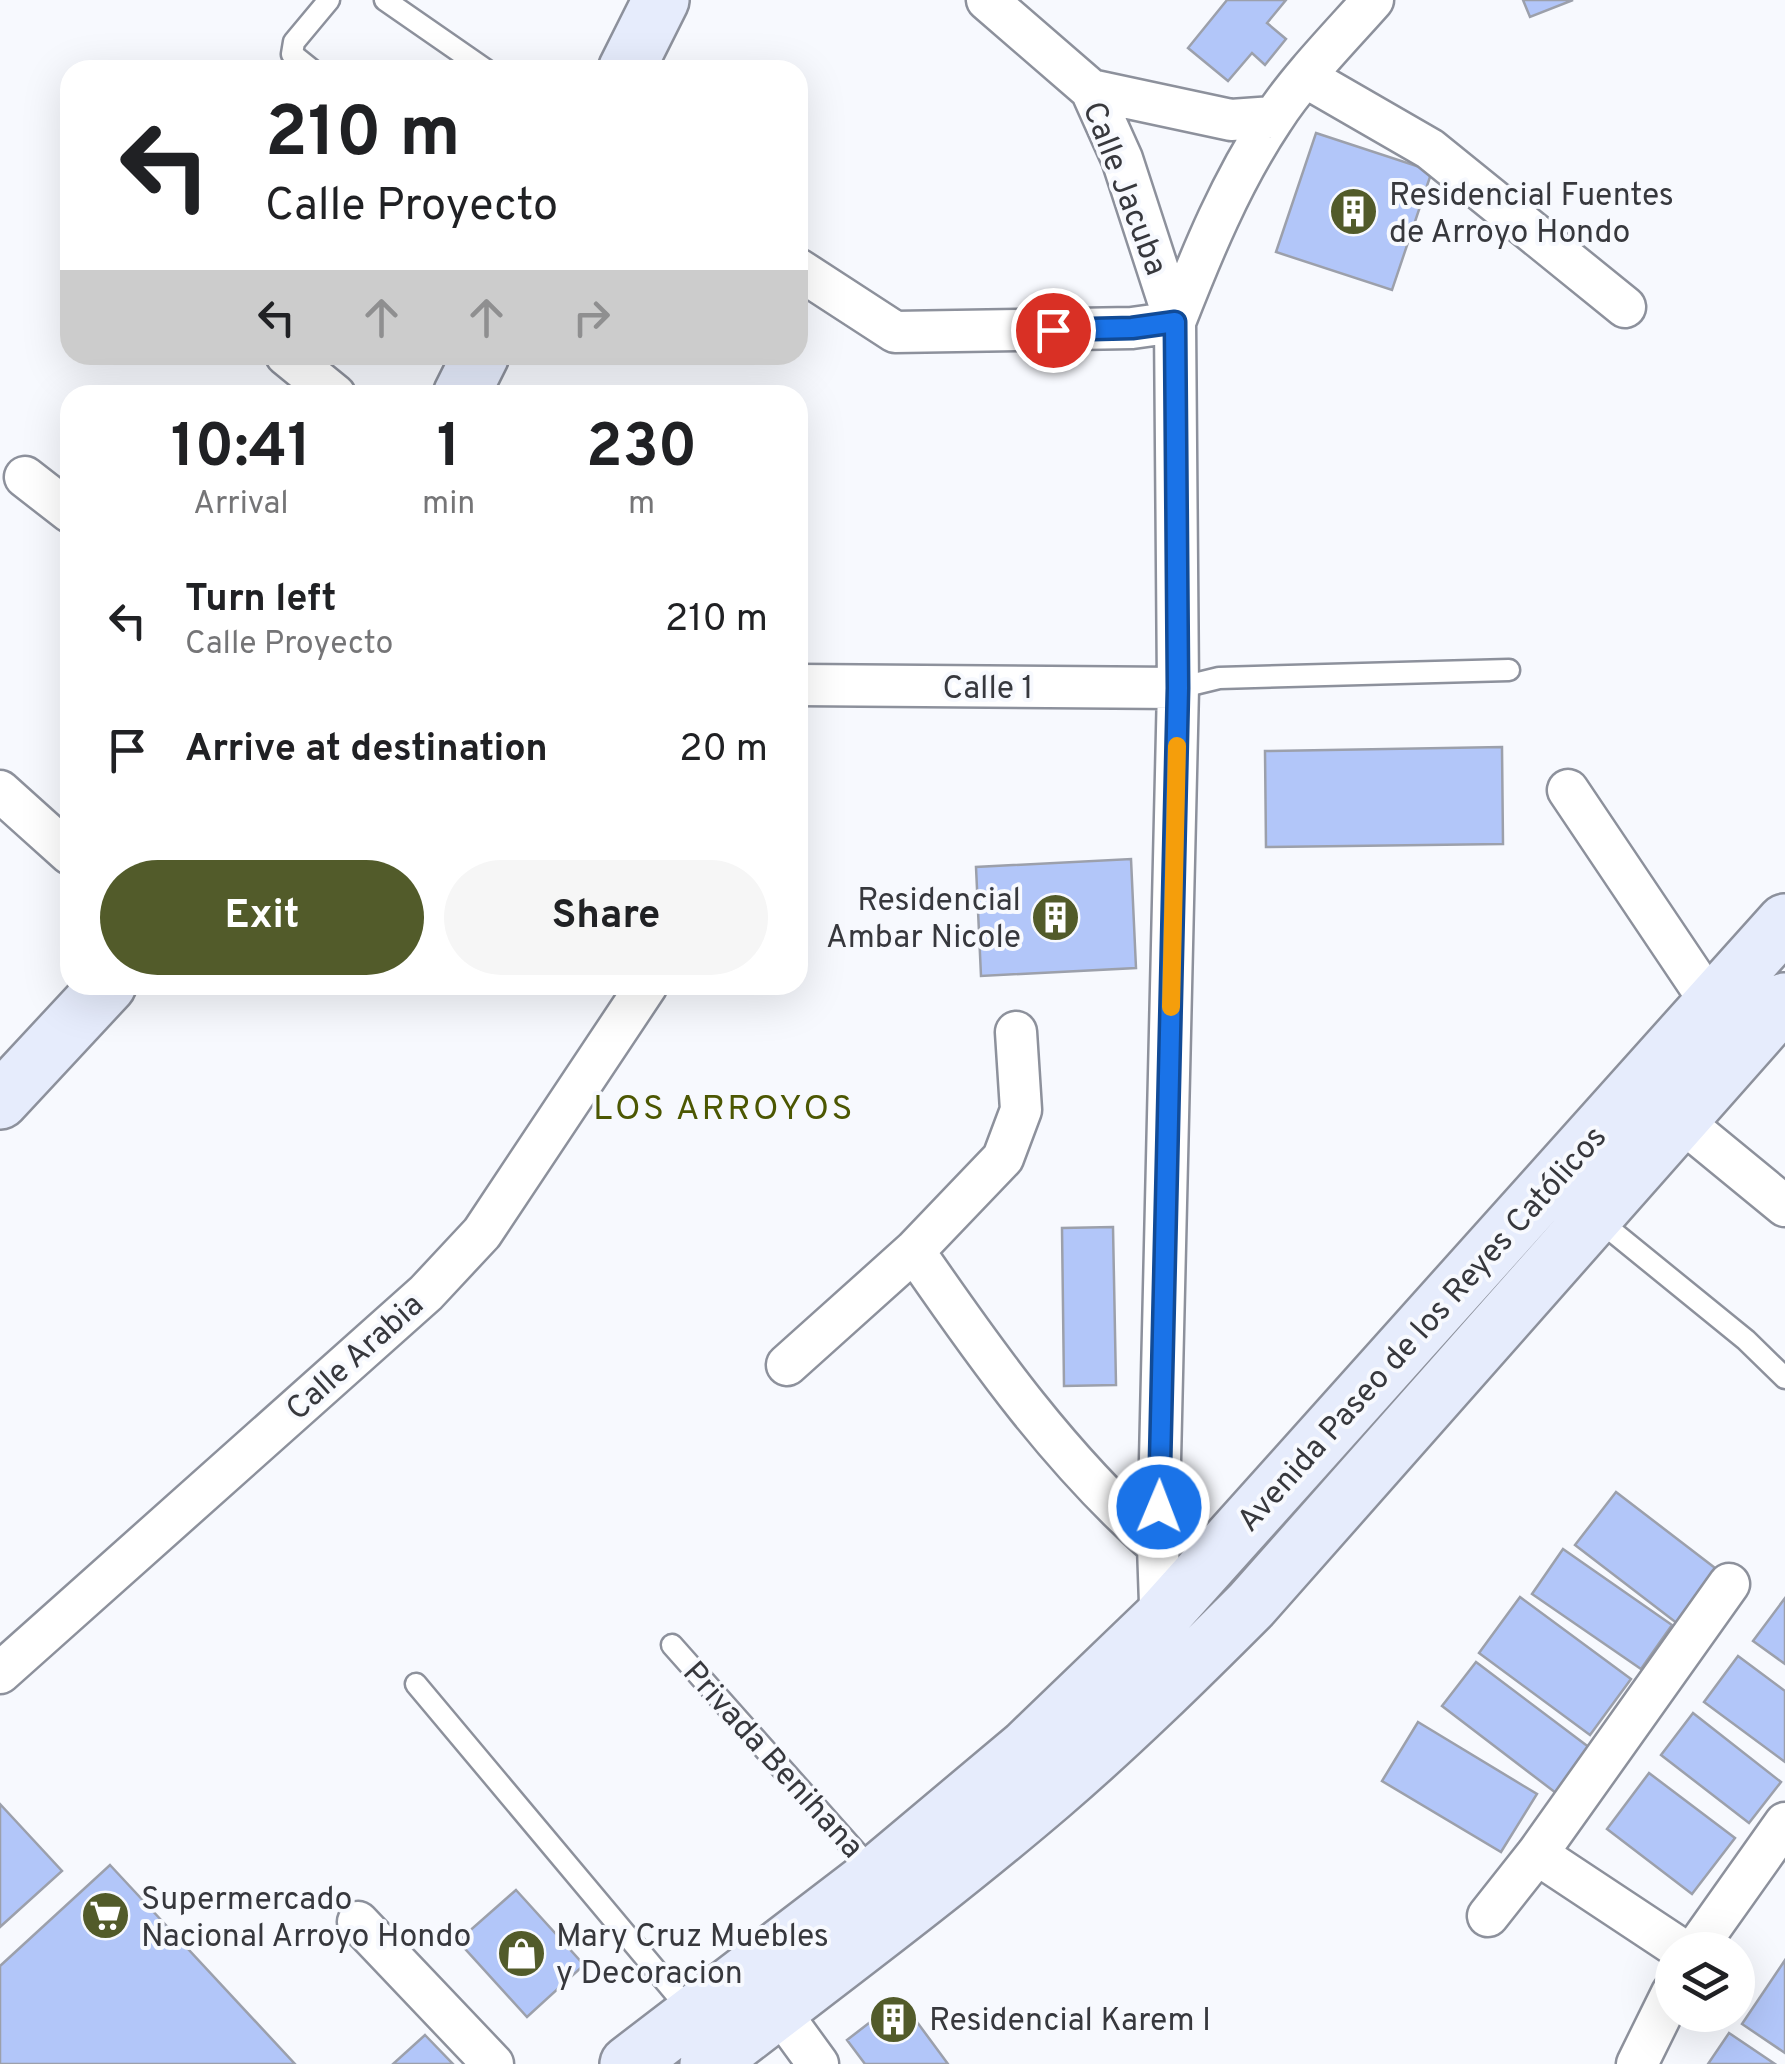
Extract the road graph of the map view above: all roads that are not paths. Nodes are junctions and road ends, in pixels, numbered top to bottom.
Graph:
1 (329, 0) edge
2 (384, 0) edge
3 (661, 0) edge
4 (986, 0) edge
5 (1363, 3) edge
6 (300, 60) edge
7 (471, 60) edge
8 (631, 60) edge
9 (1306, 78) junction
10 (1091, 90) junction
11 (1274, 118) junction
12 (808, 275) edge
13 (1625, 307) dead end
14 (1175, 322) junction
15 (298, 365) edge
16 (323, 385) edge
17 (24, 476) dead end
18 (60, 504) edge
19 (1509, 670) dead end
20 (808, 685) edge
21 (1178, 688) junction
22 (0, 790) edge
23 (1568, 790) dead end
24 (60, 845) edge
25 (1781, 934) edge
26 (99, 995) edge
27 (640, 995) edge
28 (1785, 1001) edge
29 (1712, 1003) junction
30 (1016, 1032) dead end
31 (0, 1101) edge
32 (1679, 1119) junction
33 (1574, 1198) junction
34 (1785, 1206) edge
35 (914, 1251) junction
36 (788, 1365) dead end
37 (1785, 1378) edge
38 (1158, 1546) junction
39 (1729, 1584) dead end
40 (1160, 1619) junction
41 (672, 1645) dead end
42 (0, 1674) edge
43 (416, 1684) dead end
44 (1166, 1690) junction
45 (1785, 1823) edge
46 (1537, 1854) junction
47 (892, 1892) junction
48 (1488, 1916) dead end
49 (358, 1922) dead end
50 (1655, 1932) edge
51 (1708, 1932) edge
52 (778, 2009) junction
53 (1655, 2027) edge
54 (701, 2039) edge
55 (493, 2064) edge
56 (628, 2064) edge
57 (818, 2064) edge
58 (1637, 2064) edge

1 - 6 lane
2 - 7 lane
3 - 8 main road
4 - 10 street, Calle Jacuba
5 - 9 street
9 - 11 street
9 - 13 street
10 - 11 street
10 - 14 street, Calle Jacuba
11 - 14 street
12 - 14 street
14 - 21 street, Calle Jacuba
15 - 16 street
17 - 18 street
19 - 21 lane
20 - 21 street, Calle 1
21 - 38 street, Calle Jacuba
22 - 24 street
23 - 29 street
25 - 29 main road, Avenida Paseo de los Reyes Católicos
26 - 31 main road
27 - 42 street, Calle Arabia
28 - 32 main road, Avenida Paseo de los Reyes Católicos
29 - 33 main road, Avenida Paseo de los Reyes Católicos
30 - 35 street
32 - 33 main road, Avenida Paseo de los Reyes Católicos
32 - 34 street
33 - 37 lane
33 - 40 main road, Avenida Paseo de los Reyes Católicos
33 - 44 main road, Avenida Paseo de los Reyes Católicos
35 - 36 street
35 - 38 street
38 - 40 street, Calle Jacuba
39 - 46 street
40 - 44 street, Calle Jacuba
40 - 47 main road, Avenida Paseo de los Reyes Católicos
41 - 47 lane, Privada Benihana
43 - 54 lane
44 - 47 main road, Avenida Paseo de los Reyes Católicos
45 - 51 street
46 - 48 street
46 - 50 street
47 - 52 main road, Avenida Paseo de los Reyes Católicos
47 - 54 main road, Avenida Paseo de los Reyes Católicos
49 - 55 street
52 - 54 main road, Avenida Paseo de los Reyes Católicos
52 - 57 street
53 - 58 street
54 - 56 main road, Avenida Paseo de los Reyes Católicos

